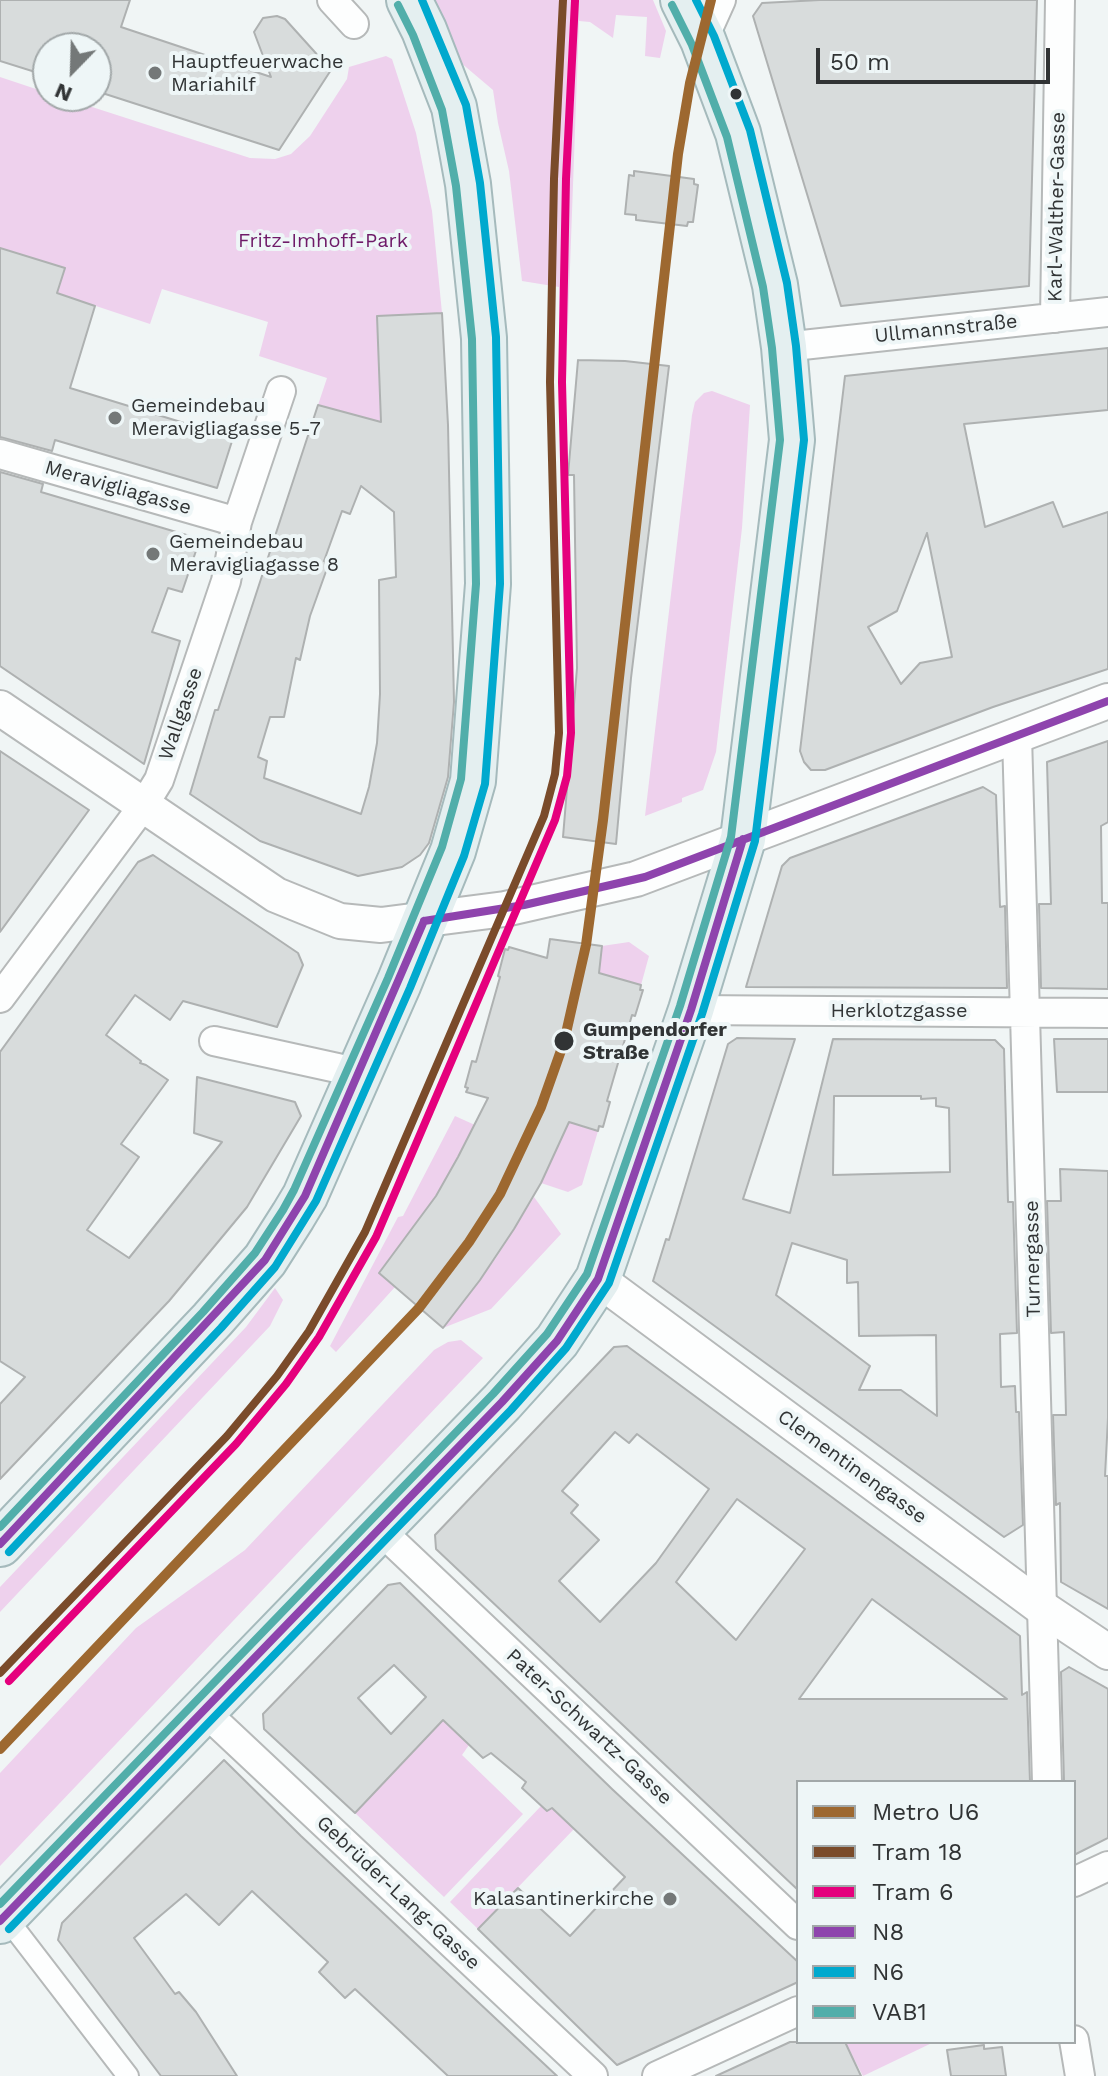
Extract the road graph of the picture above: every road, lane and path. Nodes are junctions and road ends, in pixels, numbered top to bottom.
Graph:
1 (332, 0) edge
2 (409, 0) edge
3 (683, 0) edge
4 (721, 0) edge
5 (1060, 0) edge
6 (354, 24) dead end
7 (703, 40) junction
8 (1108, 312) edge
9 (1055, 318) junction
10 (784, 347) junction
11 (281, 391) dead end
12 (0, 454) edge
13 (237, 522) junction
14 (1108, 701) edge
15 (0, 708) edge
16 (1017, 736) junction
17 (143, 806) junction
18 (743, 839) junction
19 (424, 921) junction
20 (1, 994) edge
21 (691, 1010) junction
22 (1027, 1012) junction
23 (1108, 1013) edge
24 (214, 1041) dead end
25 (360, 1073) junction
26 (598, 1279) junction
27 (379, 1529) junction
28 (0, 1544) edge
29 (1042, 1608) junction
30 (1108, 1652) edge
31 (203, 1710) junction
32 (1047, 1780) edge
33 (1108, 1866) edge
34 (1076, 1881) edge
35 (3, 1918) edge
36 (796, 1923) edge
37 (796, 2012) edge
38 (1075, 2044) edge
39 (128, 2076) edge
40 (593, 2076) edge
41 (657, 2076) edge
42 (1080, 2076) edge

1 - 6 street
2 - 19 main road
3 - 7 main road
4 - 7 street
5 - 9 street, Karl-Walther-Gasse
7 - 10 main road
8 - 9 street, Ullmannstraße
9 - 10 street, Ullmannstraße
10 - 18 main road
11 - 13 street, Wallgasse
12 - 13 street, Meravigliagasse
13 - 17 street, Wallgasse
14 - 16 street
15 - 17 street
16 - 18 street
16 - 22 street, Turnergasse
17 - 19 street
17 - 20 street, Wallgasse
18 - 19 street
18 - 21 main road
19 - 25 main road
21 - 22 street, Herklotzgasse
21 - 26 main road
22 - 23 street, Herklotzgasse
22 - 29 street, Turnergasse
24 - 25 street
25 - 28 main road
26 - 27 main road
26 - 29 street, Clementinengasse
27 - 31 main road
27 - 36 street, Pater-Schwartz-Gasse
29 - 30 street, Clementinengasse
29 - 32 street, Turnergasse
31 - 35 main road
31 - 40 street, Gebrüder-Lang-Gasse
33 - 34 street
35 - 39 street
37 - 41 street
38 - 42 street

